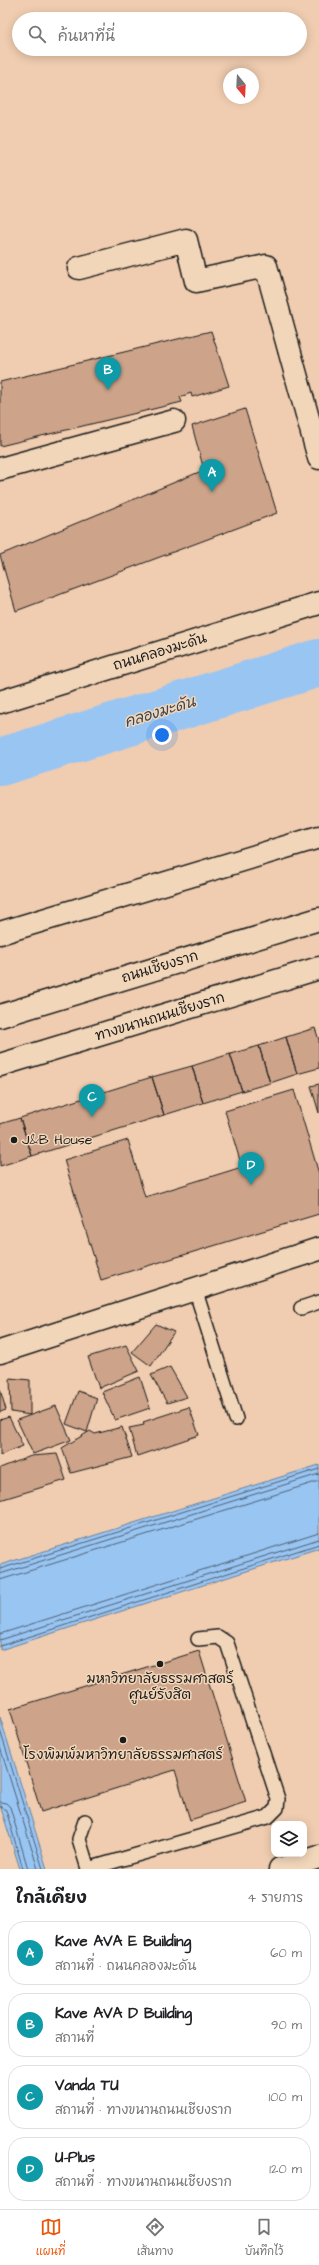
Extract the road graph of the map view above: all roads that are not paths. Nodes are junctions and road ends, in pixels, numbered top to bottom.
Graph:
1 (79, 268) dead end
2 (174, 420) dead end
3 (319, 458) edge
4 (0, 469) edge
5 (319, 603) edge
6 (0, 702) edge
7 (319, 837) edge
8 (319, 919) edge
9 (0, 933) edge
10 (319, 968) edge
11 (0, 1016) edge
12 (0, 1065) edge
13 (319, 1249) edge
14 (195, 1289) junction
15 (319, 1302) edge
16 (301, 1308) dead end
17 (0, 1352) edge
18 (236, 1419) dead end
19 (198, 1639) dead end
20 (85, 1821) dead end
21 (319, 1857) edge
22 (88, 1869) edge
23 (280, 1869) edge

1 - 3 street
2 - 4 street
5 - 6 street, ถนนคลองมะดัน
7 - 9 street
8 - 11 street, ถนนเชียงราก
10 - 12 street, ทางขนานถนนเชียงราก
13 - 14 street
14 - 17 street
14 - 18 lane
15 - 16 lane
19 - 22 lane
20 - 22 lane
21 - 23 street

